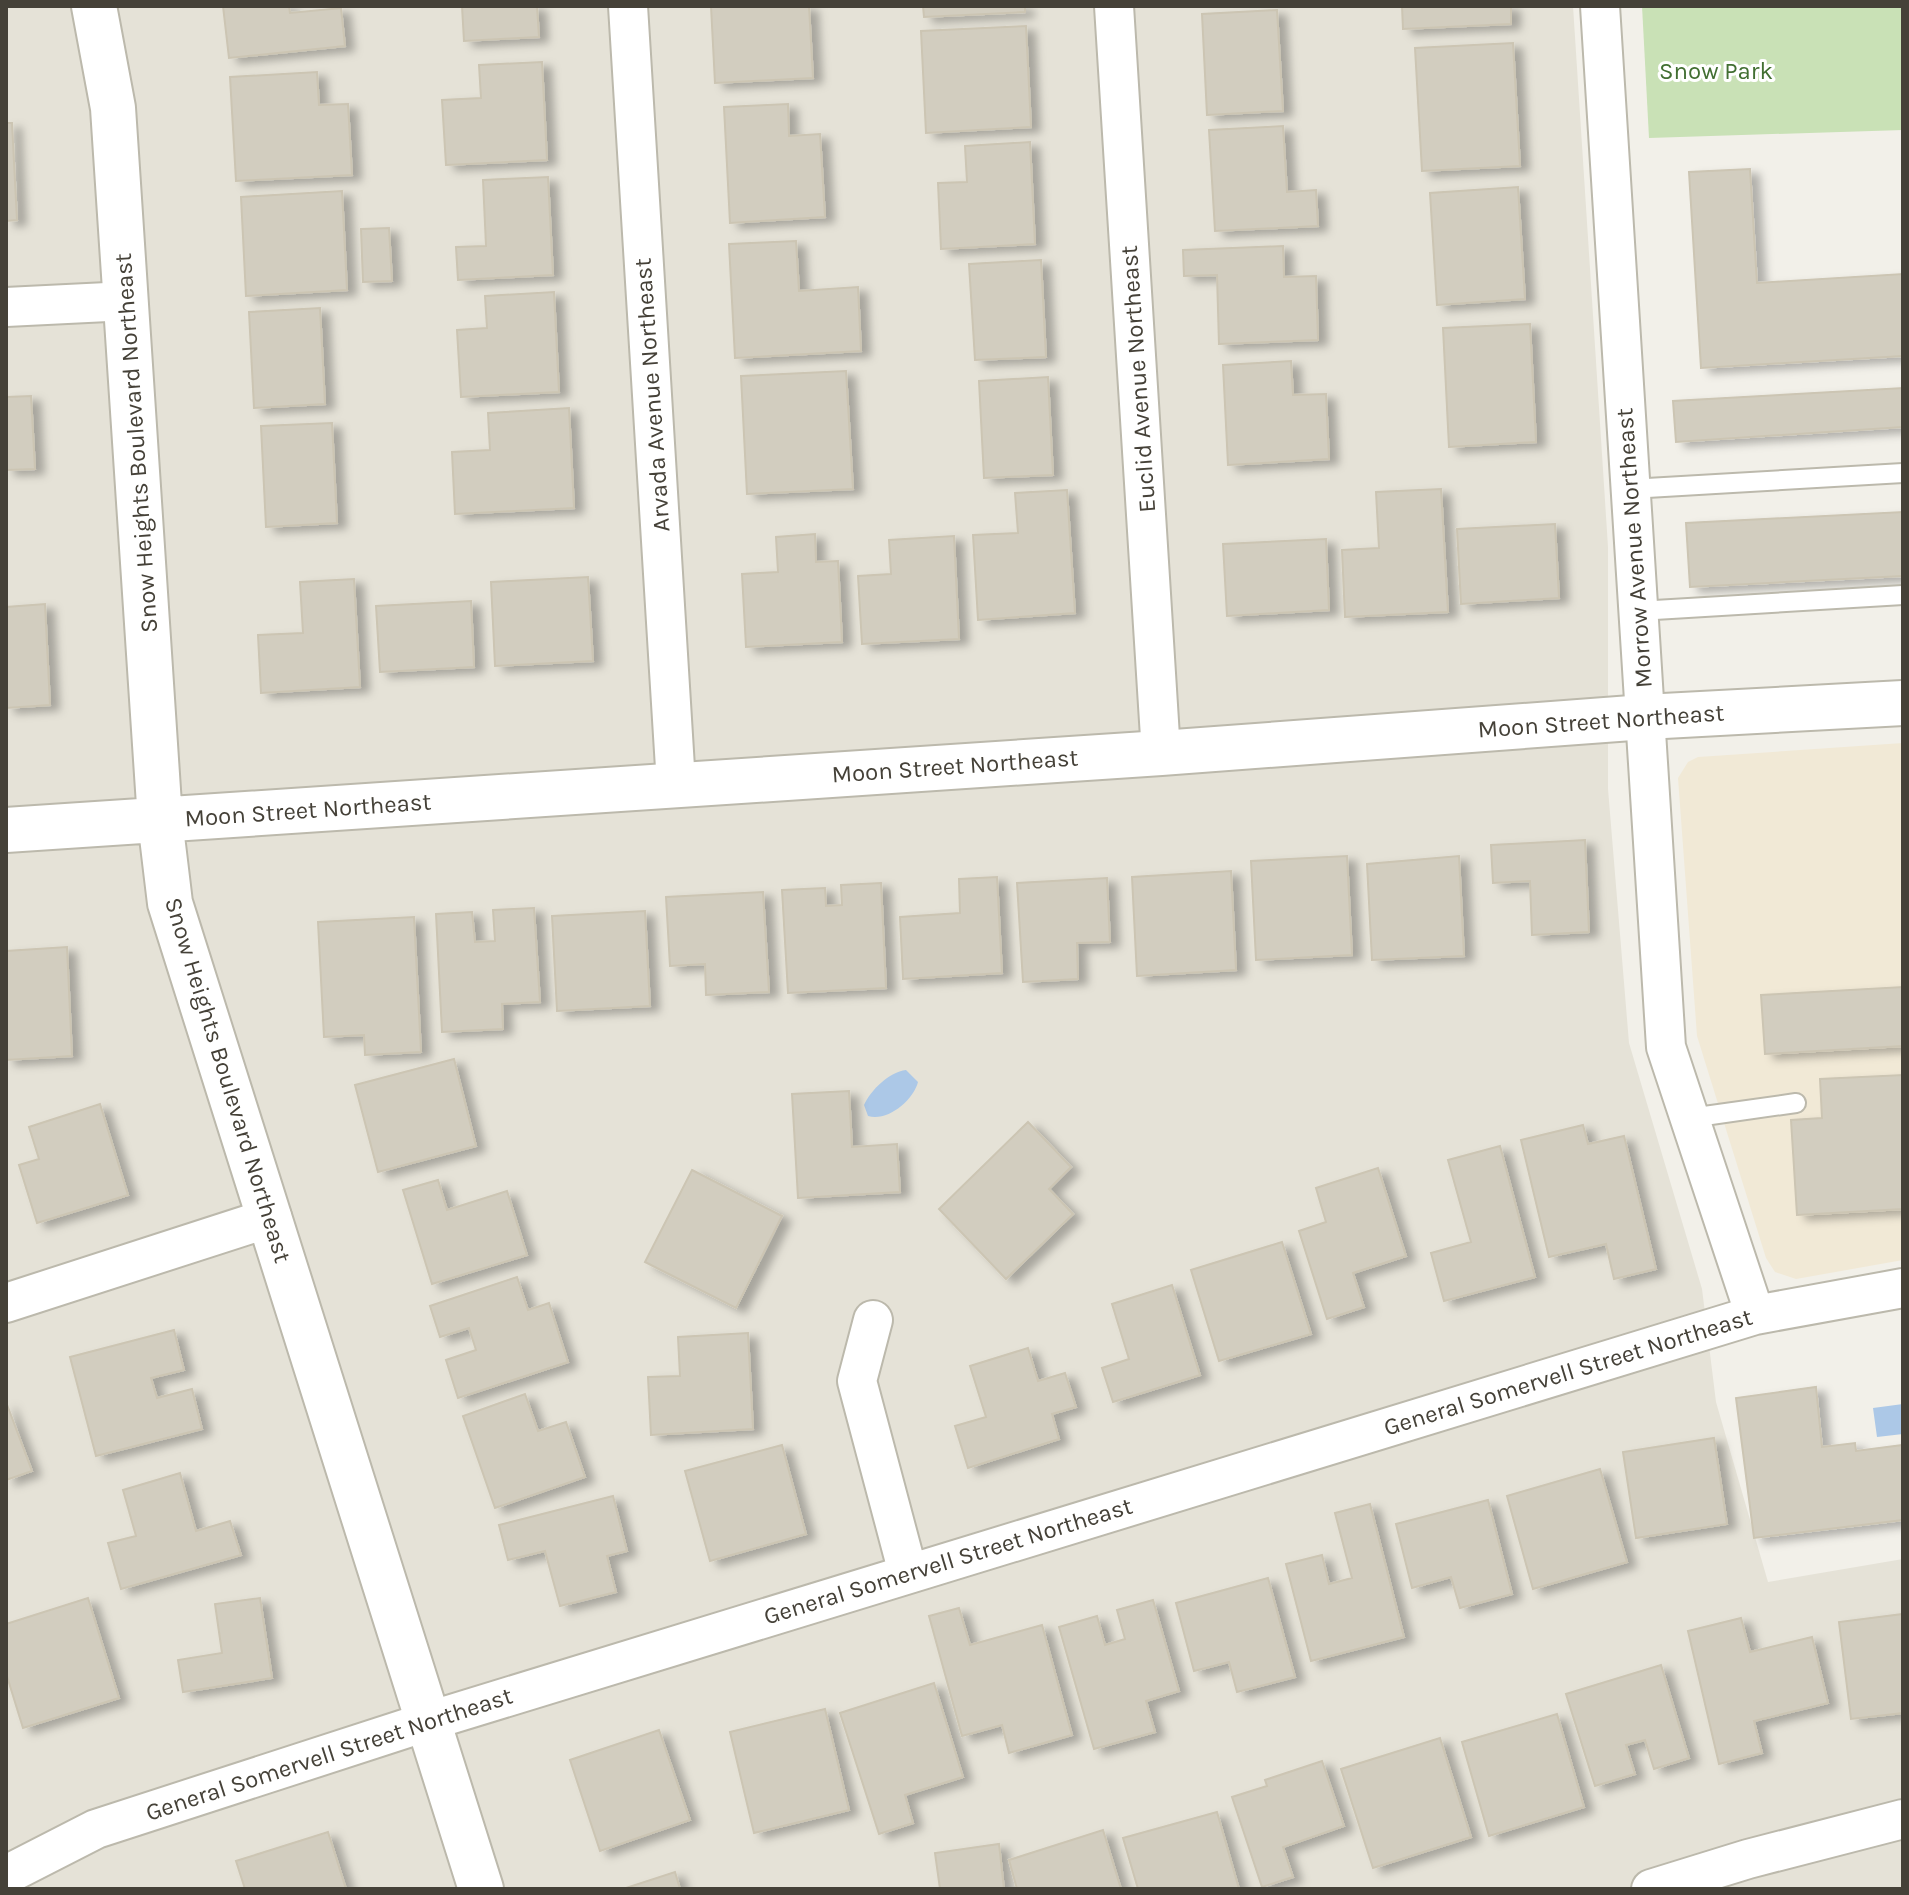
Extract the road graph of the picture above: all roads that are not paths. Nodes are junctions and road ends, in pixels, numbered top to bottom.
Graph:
1 (94, 6) edge
2 (628, 6) edge
3 (1114, 6) edge
4 (1600, 6) edge
5 (128, 301) junction
6 (6, 307) edge
7 (1903, 473) edge
8 (1630, 489) junction
9 (1903, 595) edge
10 (1638, 611) junction
11 (1903, 703) edge
12 (1645, 717) junction
13 (1161, 753) junction
14 (676, 784) junction
15 (160, 820) junction
16 (6, 830) edge
17 (1796, 1103) dead end
18 (1690, 1118) junction
19 (272, 1217) junction
20 (1903, 1288) edge
21 (6, 1303) edge
22 (1755, 1315) junction
23 (873, 1320) dead end
24 (908, 1573) junction
25 (429, 1721) junction
26 (1903, 1819) edge
27 (6, 1875) edge
28 (481, 1889) edge
29 (1651, 1889) edge

1 - 5 street, Snow Heights Boulevard Northeast
2 - 14 street, Arvada Avenue Northeast
3 - 13 street, Euclid Avenue Northeast
4 - 8 street, Morrow Avenue Northeast
5 - 6 street
5 - 15 street, Snow Heights Boulevard Northeast
7 - 8 lane
8 - 10 street, Morrow Avenue Northeast
9 - 10 lane
10 - 12 street, Morrow Avenue Northeast
11 - 12 street, Moon Street Northeast
12 - 13 street, Moon Street Northeast
12 - 18 street, Morrow Avenue Northeast
13 - 14 street, Moon Street Northeast
14 - 15 street, Moon Street Northeast
15 - 16 street, Moon Street Northeast
15 - 19 street, Snow Heights Boulevard Northeast
17 - 18 lane
18 - 22 street, Morrow Avenue Northeast
19 - 21 street
19 - 25 street, Snow Heights Boulevard Northeast
20 - 22 street, General Somervell Street Northeast
22 - 24 street, General Somervell Street Northeast
23 - 24 street
24 - 25 street, General Somervell Street Northeast
25 - 27 street, General Somervell Street Northeast
25 - 28 street, Snow Heights Boulevard Northeast
26 - 29 street

